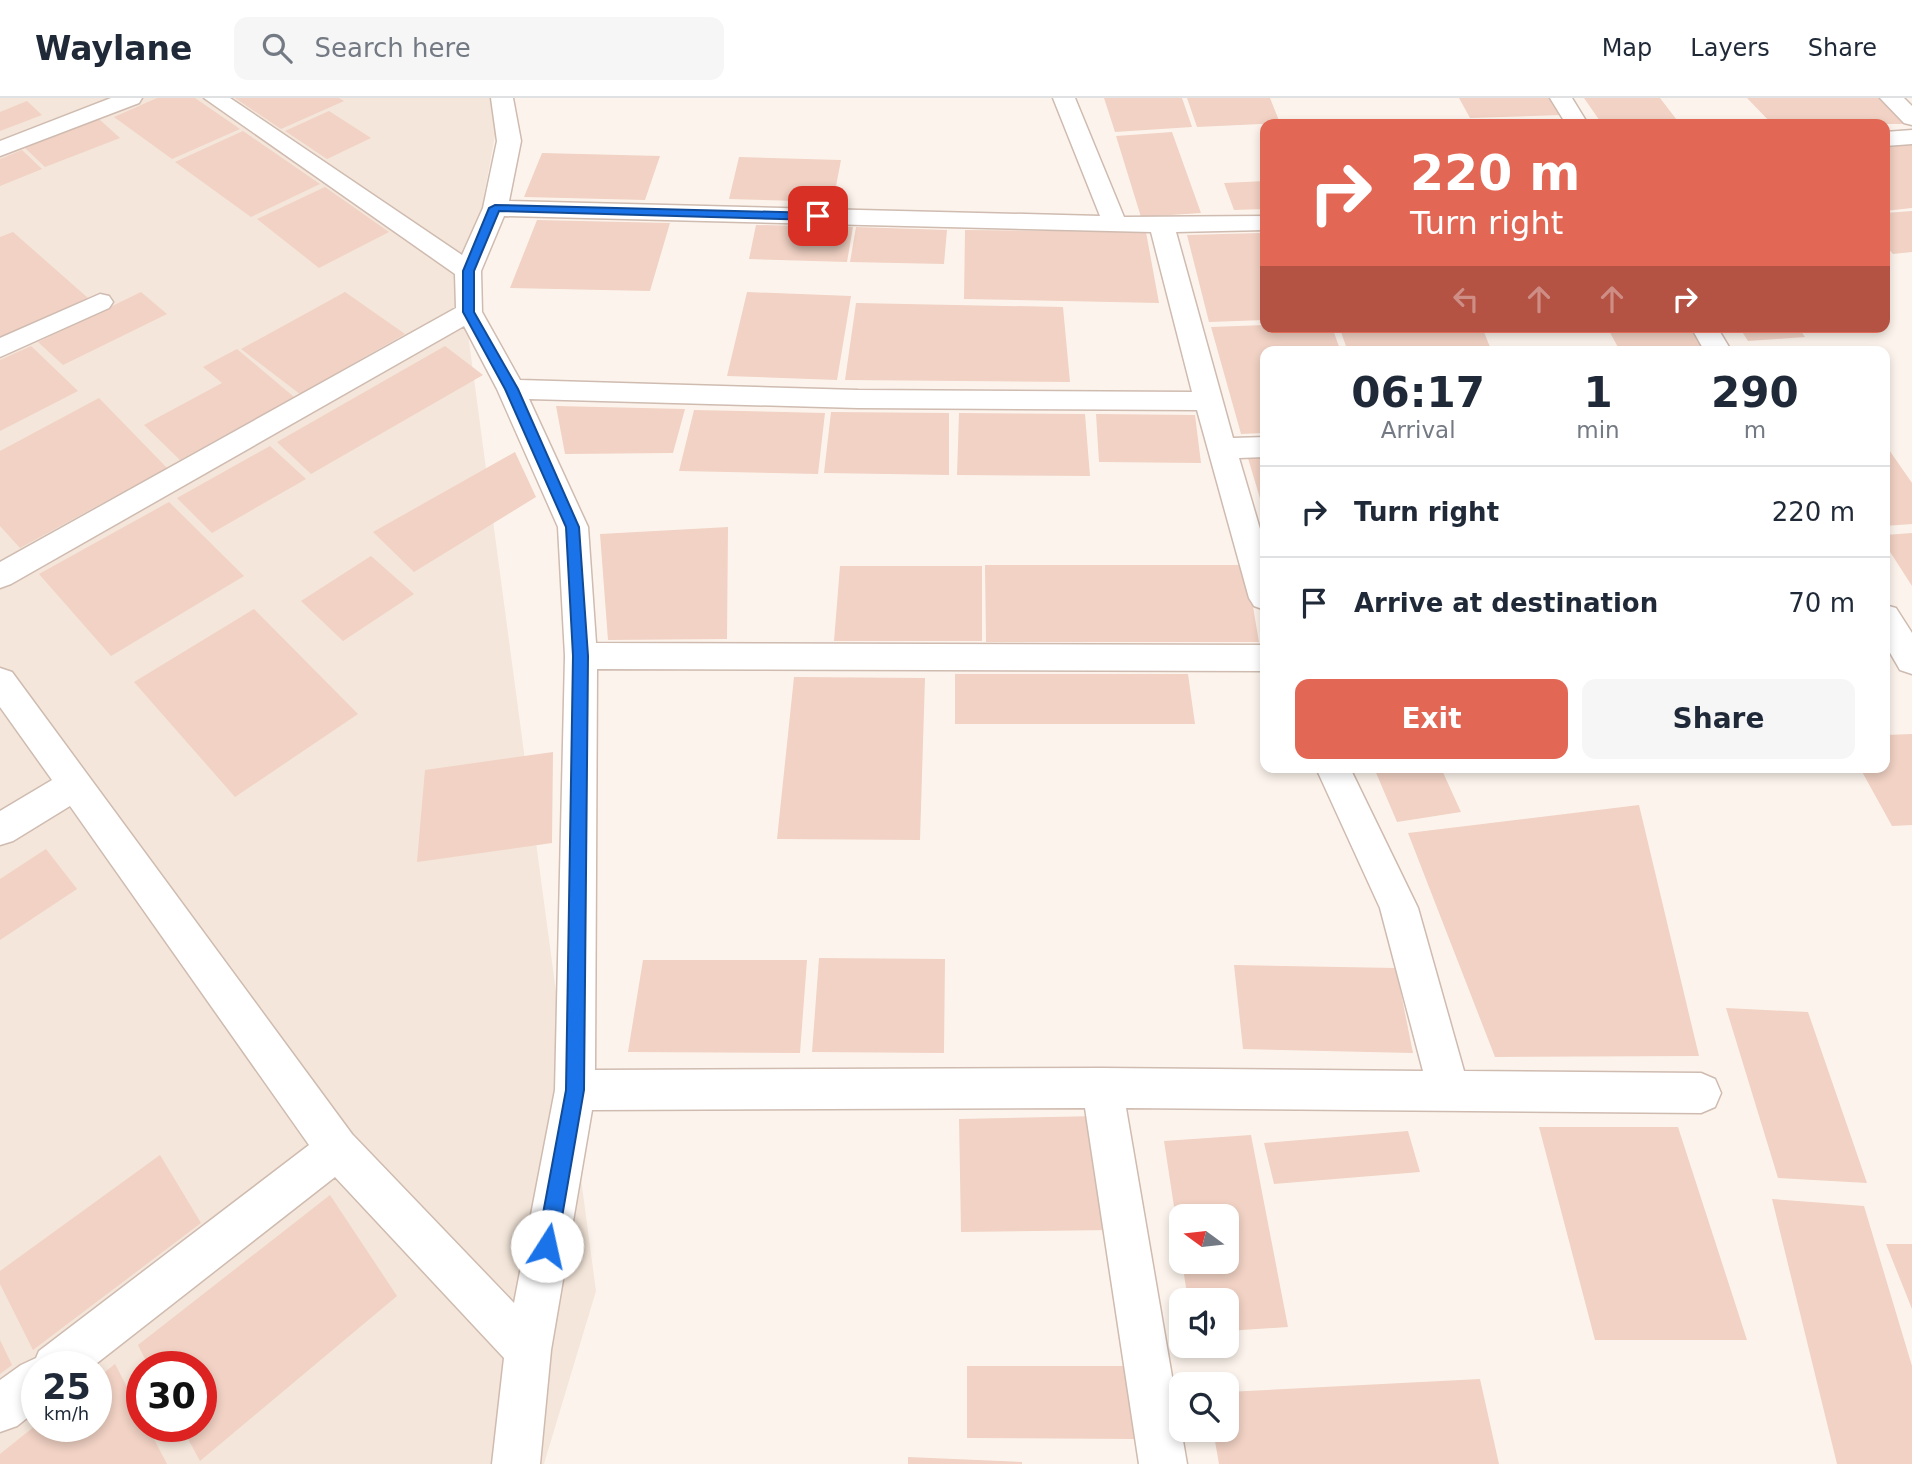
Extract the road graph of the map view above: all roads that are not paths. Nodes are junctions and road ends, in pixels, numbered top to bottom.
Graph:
1 (131, 98) edge
2 (215, 98) edge
3 (502, 98) edge
4 (1064, 98) edge
5 (1561, 98) edge
6 (1891, 98) edge
7 (1912, 118) edge
8 (1574, 119) edge
9 (1912, 137) edge
10 (1890, 139) edge
11 (0, 149) edge
12 (495, 208) junction
13 (1260, 223) edge
14 (1115, 224) junction
15 (1162, 225) junction
16 (468, 271) junction
17 (100, 302) dead end
18 (468, 312) junction
19 (0, 348) edge
20 (511, 389) junction
21 (1208, 401) junction
22 (1260, 447) edge
23 (1222, 448) junction
24 (0, 576) edge
25 (1260, 581) edge
26 (1890, 625) edge
27 (581, 656) junction
28 (1260, 658) edge
29 (1912, 661) edge
30 (0, 681) edge
31 (1335, 773) edge
32 (74, 785) junction
33 (0, 830) edge
34 (1102, 1088) junction
35 (575, 1090) junction
36 (1450, 1090) junction
37 (1701, 1093) dead end
38 (337, 1149) junction
39 (528, 1350) junction
40 (76, 1351) edge
41 (21, 1393) edge
42 (0, 1409) edge
43 (516, 1464) edge
44 (1163, 1464) edge

1 - 11 street
2 - 16 street
3 - 12 street
4 - 14 street
5 - 8 street
6 - 7 street
9 - 10 street
12 - 14 street
12 - 16 street
13 - 15 street
14 - 15 street
15 - 21 street
16 - 18 street
17 - 19 street
18 - 20 street
18 - 24 street
20 - 21 street
20 - 27 street
21 - 23 street
22 - 23 street
23 - 25 street
26 - 29 street
27 - 28 street
27 - 35 street
30 - 32 street
31 - 36 street
32 - 33 street
32 - 38 street
34 - 35 street
34 - 36 street
34 - 44 street
35 - 39 street
36 - 37 street
38 - 39 street
38 - 40 street
39 - 43 street
41 - 42 street

